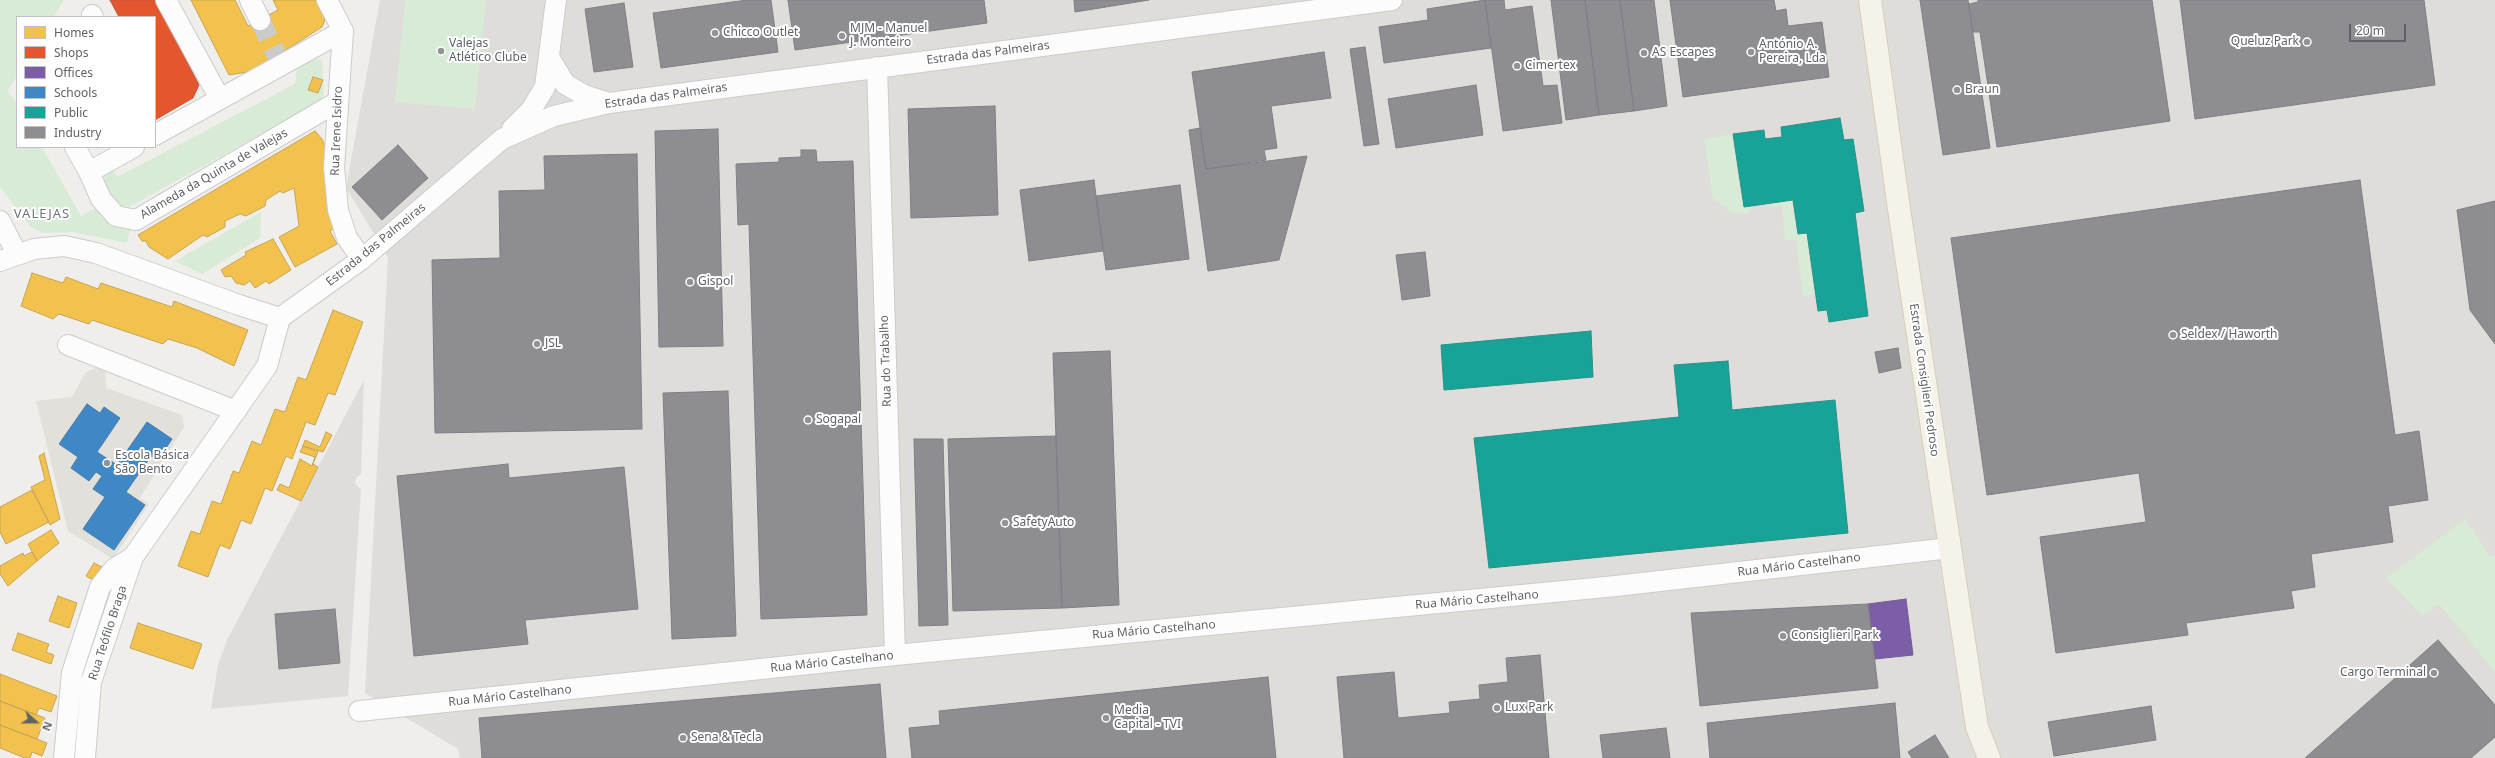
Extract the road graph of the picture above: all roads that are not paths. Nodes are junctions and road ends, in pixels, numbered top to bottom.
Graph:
1 (166, 0) edge
2 (250, 0) edge
3 (327, 0) edge
4 (556, 0) edge
5 (1392, 0) edge
6 (1870, 0) edge
7 (260, 20) tunnel mouth
8 (343, 31) junction
9 (550, 59) junction
10 (878, 67) junction
11 (220, 99) junction
12 (337, 102) junction
13 (609, 103) junction
14 (156, 134) edge
15 (502, 139) junction
16 (76, 148) edge
17 (132, 148) edge
18 (89, 172) junction
19 (2, 229) edge
20 (9, 257) edge
21 (362, 259) junction
22 (280, 318) junction
23 (68, 345) dead end
24 (236, 410) junction
25 (1950, 548) junction
26 (133, 557) junction
27 (895, 655) junction
28 (359, 712) dead end
29 (64, 758) edge
30 (85, 758) edge
31 (1989, 758) edge

1 - 11 street
2 - 7 street
3 - 8 street
4 - 9 street
5 - 10 street, Estrada das Palmeiras
6 - 25 main road, Estrada Consiglieri Pedroso
8 - 11 street
8 - 12 street, Rua Irene Isidro
9 - 13 street
9 - 15 street
10 - 13 street, Estrada das Palmeiras
10 - 27 street, Rua do Trabalho
11 - 14 street
12 - 18 street, Alameda da Quinta de Valejas
12 - 21 street, Rua Irene Isidro
13 - 15 street, Estrada das Palmeiras
15 - 21 street, Estrada das Palmeiras
16 - 18 street, Alameda da Quinta de Valejas
17 - 18 street
19 - 20 street
20 - 22 street
21 - 22 street, Estrada das Palmeiras
22 - 24 street, Rua Teófilo Braga
23 - 24 street
24 - 26 street, Rua Teófilo Braga
25 - 27 street, Rua Mário Castelhano
25 - 31 main road, Estrada Consiglieri Pedroso
26 - 29 street, Rua Teófilo Braga
26 - 30 street, Rua Teófilo Braga
27 - 28 street, Rua Mário Castelhano

